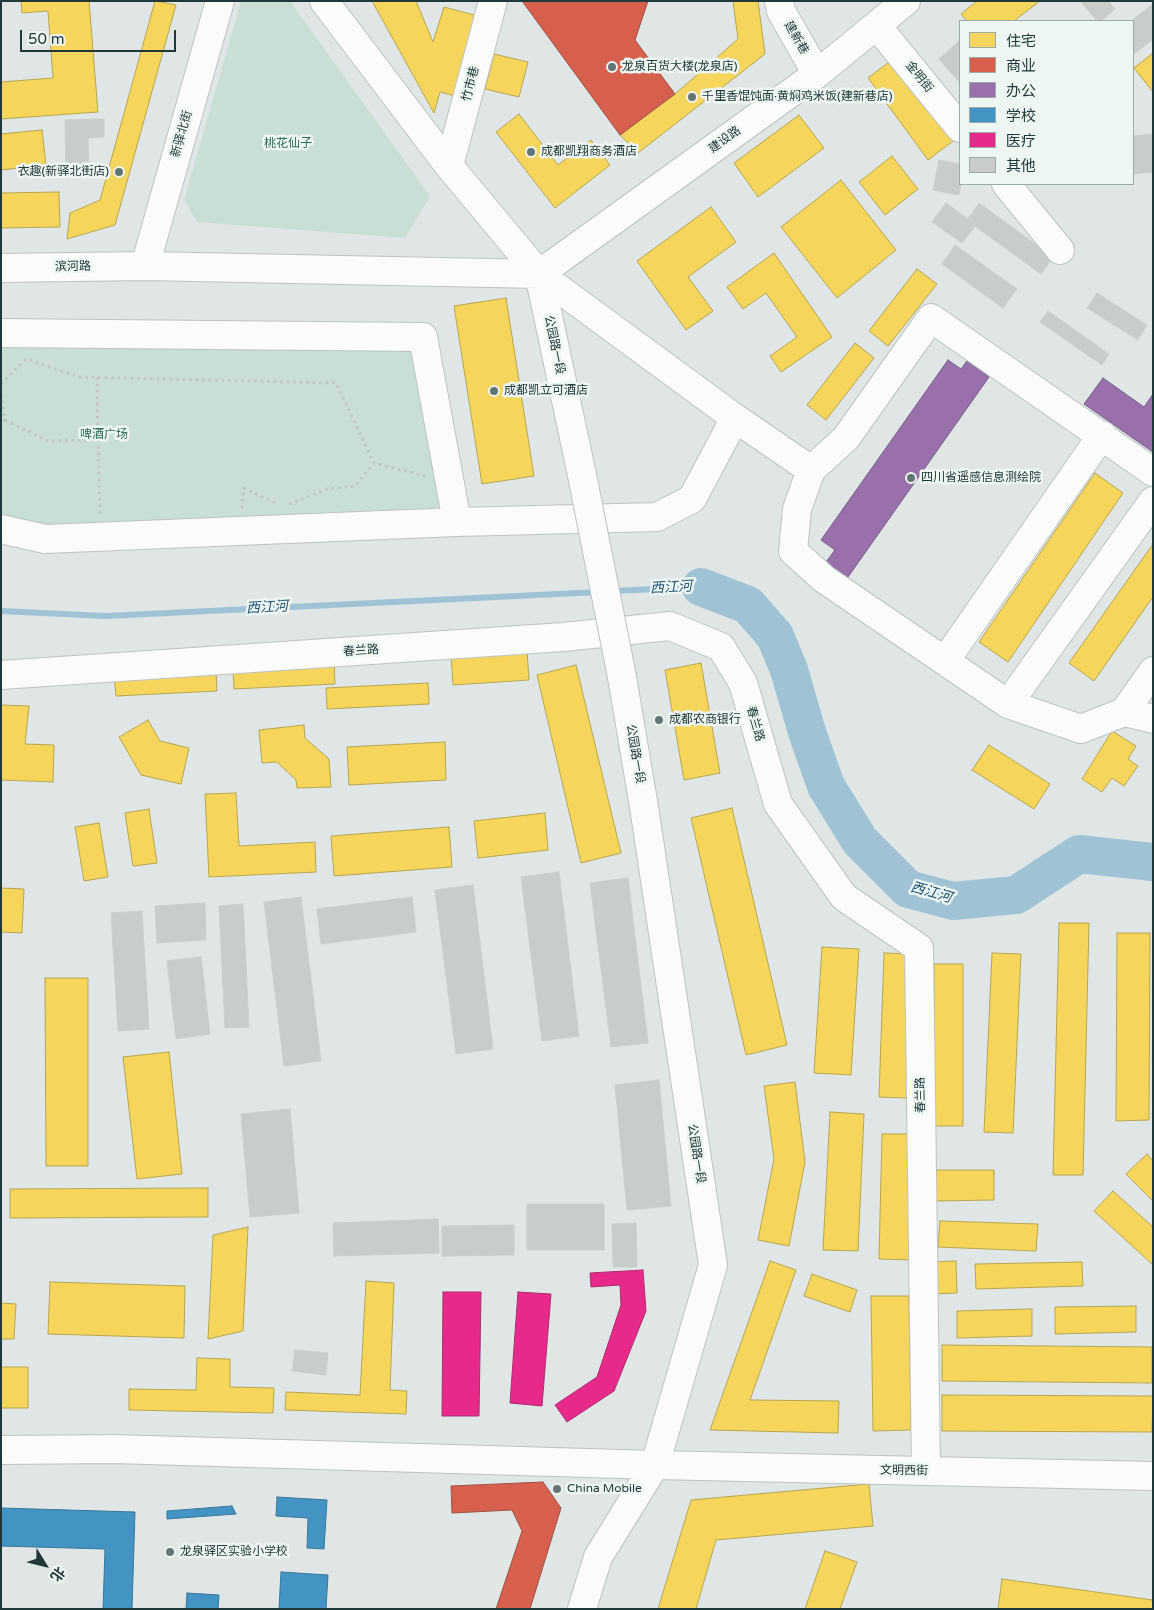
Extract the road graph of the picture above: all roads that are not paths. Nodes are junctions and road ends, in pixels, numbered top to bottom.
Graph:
1 (220, 1) edge
2 (324, 1) edge
3 (493, 1) edge
4 (779, 1) edge
5 (906, 1) edge
6 (877, 26) junction
7 (817, 74) junction
8 (959, 127) edge
9 (449, 166) junction
10 (1007, 185) edge
11 (1060, 250) dead end
12 (145, 266) junction
13 (1, 268) edge
14 (539, 274) junction
15 (1, 333) edge
16 (736, 418) junction
17 (1102, 435) junction
18 (811, 470) junction
19 (1153, 472) edge
20 (1153, 501) edge
21 (457, 522) junction
22 (1, 529) edge
23 (945, 661) junction
24 (1153, 671) edge
25 (1, 675) edge
26 (1008, 704) junction
27 (1124, 712) junction
28 (1153, 719) edge
29 (1, 1450) edge
30 (655, 1465) junction
31 (926, 1471) junction
32 (1153, 1476) edge
33 (582, 1609) edge

1 - 12 street, 新驿北街
2 - 9 street
3 - 9 street, 竹市巷
4 - 7 street, 建新巷
5 - 6 street, 建设路
6 - 7 street, 建设路
6 - 8 street, 金明街
7 - 14 street, 建设路
9 - 14 street
10 - 11 street
12 - 13 street, 滨河路
12 - 14 street, 滨河路
14 - 16 street
14 - 30 street, 公园路一段, bridge
15 - 21 street
16 - 18 street
16 - 21 street
17 - 18 street
17 - 19 street
17 - 23 street
18 - 23 street
20 - 26 street
21 - 22 street
23 - 26 street
24 - 27 street
25 - 31 street, 春兰路
26 - 27 street
27 - 28 street
29 - 30 street, 文明西街
30 - 31 street, 文明西街
30 - 33 street, 公园路一段
31 - 32 street, 文明西街

